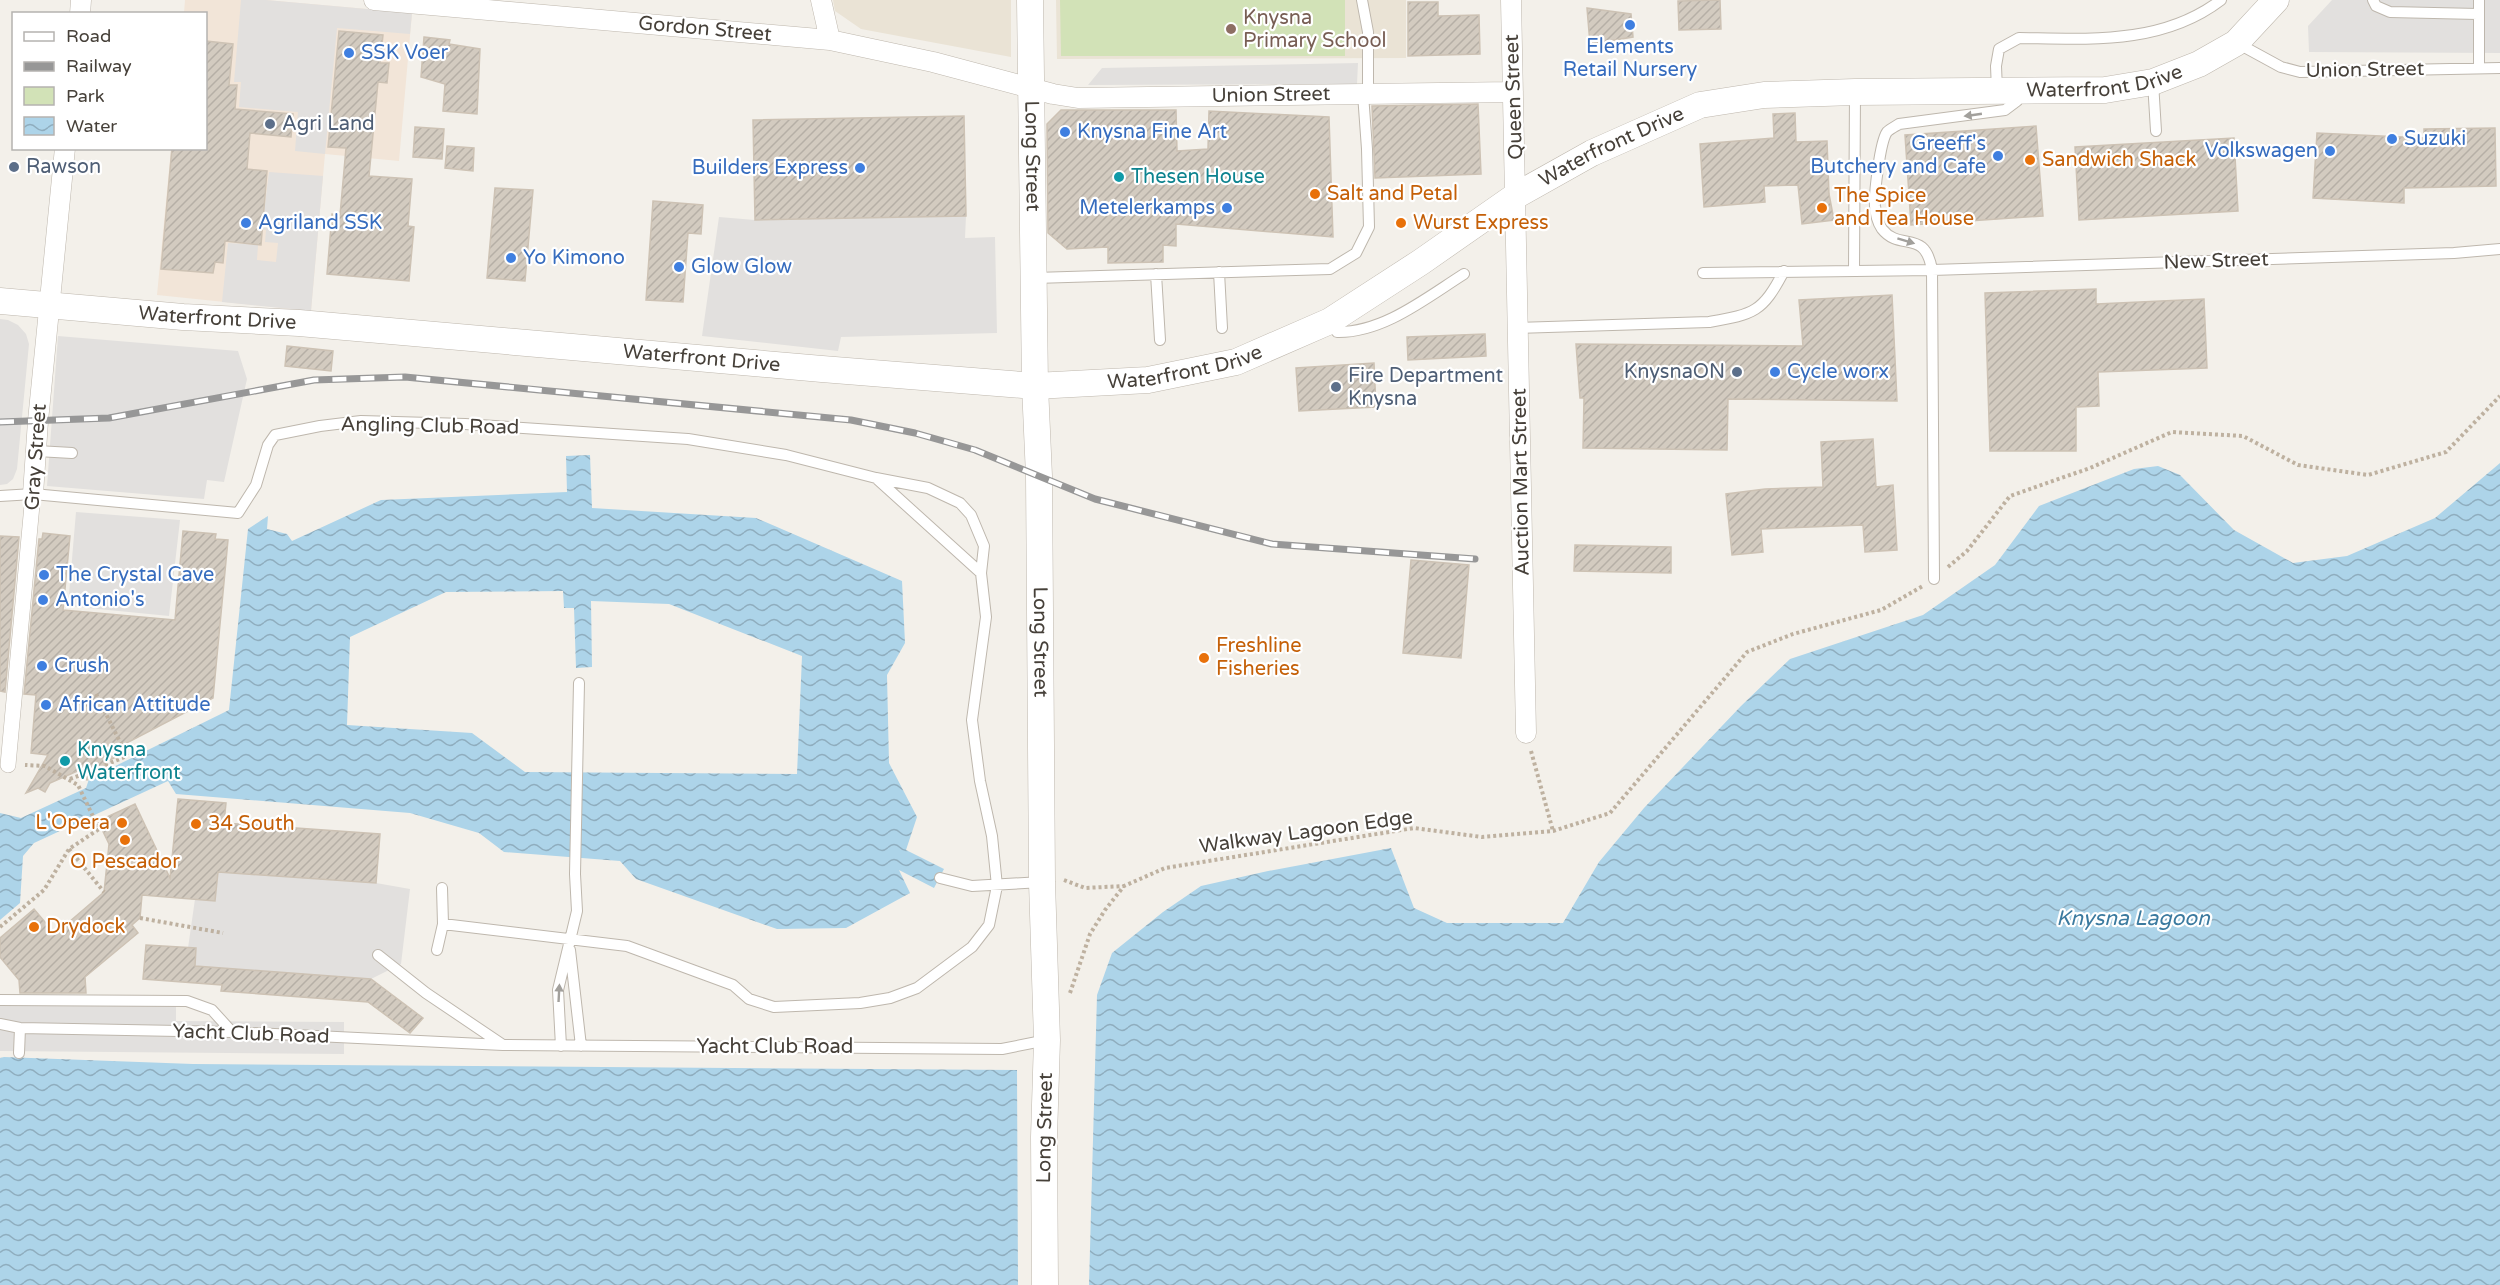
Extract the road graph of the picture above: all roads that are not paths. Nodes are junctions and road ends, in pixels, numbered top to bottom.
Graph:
1 (374, 0) edge
2 (821, 0) edge
3 (1030, 0) edge
4 (1362, 0) edge
5 (1369, 0) edge
6 (1511, 0) edge
7 (2221, 0) edge
8 (2276, 0) edge
9 (2373, 0) edge
10 (2479, 0) edge
11 (2478, 14) junction
12 (1368, 32) junction
13 (830, 40) junction
14 (2236, 43) junction
15 (2479, 68) junction
16 (2500, 68) edge
17 (2153, 82) junction
18 (1031, 87) junction
19 (2009, 91) junction
20 (1513, 92) junction
21 (1855, 92) junction
22 (1365, 94) junction
23 (2156, 132) dead end
24 (65, 150) edge
25 (1516, 195) junction
26 (2500, 249) edge
27 (1932, 270) junction
28 (1854, 271) junction
29 (1219, 272) junction
30 (1784, 272) junction
31 (1703, 273) dead end
32 (1156, 274) junction
33 (1464, 274) dead end
34 (1035, 278) junction
35 (0, 301) edge
36 (50, 306) junction
37 (1330, 321) junction
38 (1222, 328) dead end
39 (1518, 328) junction
40 (1160, 340) dead end
41 (1035, 386) junction
42 (37, 451) junction
43 (72, 453) dead end
44 (876, 478) junction
45 (33, 494) junction
46 (0, 496) edge
47 (981, 573) junction
48 (1934, 579) road end
49 (579, 683) dead end
50 (1526, 734) road end
51 (8, 765) road end
52 (940, 878) dead end
53 (1049, 879) junction
54 (997, 886) junction
55 (442, 888) dead end
56 (443, 924) junction
57 (568, 941) junction
58 (437, 950) dead end
59 (378, 955) dead end
60 (0, 1000) edge
61 (0, 1024) edge
62 (20, 1028) junction
63 (232, 1032) junction
64 (1047, 1040) junction
65 (503, 1046) junction
66 (561, 1046) junction
67 (581, 1046) junction
68 (19, 1053) dead end
69 (1045, 1285) edge

1 - 13 street, Gordon Street
2 - 13 street
3 - 18 street, Long Street
4 - 12 lane
5 - 12 lane
6 - 20 street, Queen Street
7 - 19 lane
8 - 14 street, Waterfront Drive
9 - 11 lane
10 - 11 lane
11 - 15 lane
12 - 22 lane
13 - 18 street, Gordon Street
14 - 15 lane, Union Street
14 - 17 street, Waterfront Drive
15 - 16 lane, Union Street
17 - 19 street, Waterfront Drive
17 - 23 lane
18 - 22 street, Union Street
18 - 34 street, Long Street
19 - 21 street, Waterfront Drive
19 -> 27 lane
20 - 22 street, Union Street
20 - 25 street, Queen Street
21 - 25 street, Waterfront Drive
21 - 28 lane
22 - 29 lane
24 - 36 street, Gray Street
25 - 37 street, Waterfront Drive
25 - 39 street, Auction Mart Street
26 - 27 lane, New Street
27 - 28 lane, New Street
27 - 48 lane
28 - 30 lane, New Street
29 - 32 lane
29 - 38 lane
30 - 31 lane, New Street
30 - 39 lane
32 - 34 lane
32 - 40 lane
33 - 37 lane
34 - 41 street, Long Street
35 - 36 street, Waterfront Drive
36 - 41 street, Waterfront Drive
36 - 42 street, Gray Street
37 - 41 street, Waterfront Drive
39 - 50 street, Auction Mart Street
41 - 53 street, Long Street
42 - 43 lane
42 - 45 street, Gray Street
44 - 45 lane, Angling Club Road
44 - 47 lane, Angling Club Road
44 - 47 lane, Angling Club Road
45 - 46 lane
45 - 51 street, Gray Street
47 - 54 lane, Angling Club Road
49 - 57 lane
52 - 54 lane
53 - 54 lane
53 - 64 street, Long Street
54 - 57 lane, Angling Club Road
55 - 56 lane
56 - 57 lane, Angling Club Road
56 - 58 lane
66 -> 57 lane
57 - 67 lane
59 - 65 lane
60 - 63 lane
61 - 62 lane, Yacht Club Road
62 - 63 lane, Yacht Club Road
62 - 68 lane
63 - 65 lane, Yacht Club Road
64 - 67 lane, Yacht Club Road
64 - 69 street, Long Street
65 - 66 lane, Yacht Club Road
66 - 67 lane, Yacht Club Road

